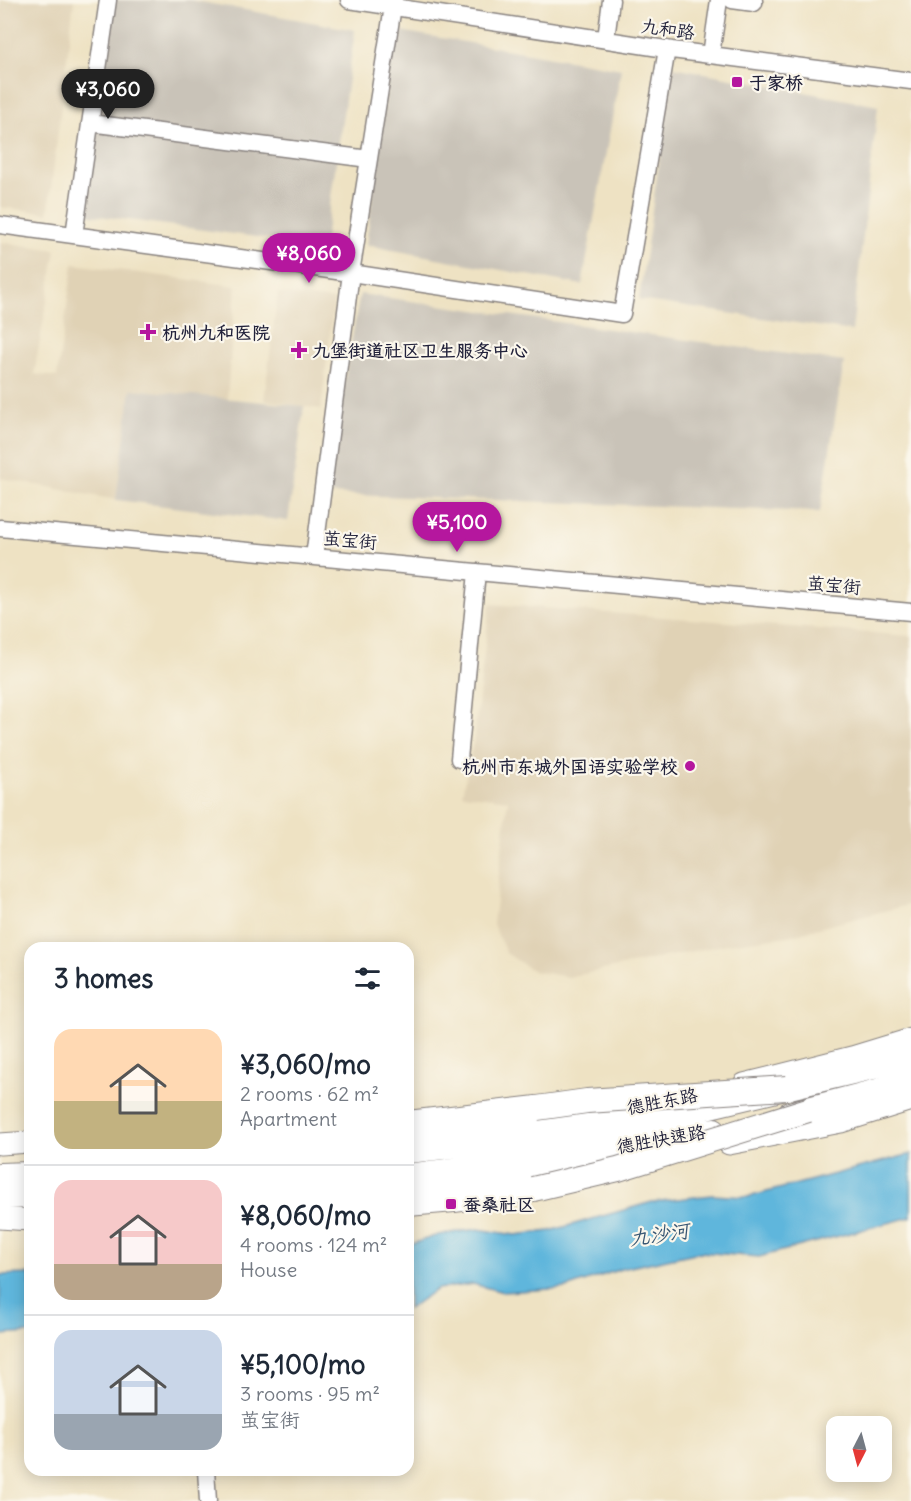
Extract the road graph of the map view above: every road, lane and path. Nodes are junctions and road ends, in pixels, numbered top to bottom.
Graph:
1 (108, 0) edge
2 (349, 0) edge
3 (611, 0) edge
4 (719, 0) edge
5 (732, 0) edge
6 (754, 0) edge
7 (394, 3) edge
8 (606, 39) junction
9 (667, 49) junction
10 (711, 55) junction
11 (911, 81) edge
12 (90, 123) junction
13 (369, 159) junction
14 (0, 225) edge
15 (74, 235) junction
16 (351, 273) junction
17 (0, 528) edge
18 (314, 556) junction
19 (477, 572) junction
20 (911, 612) edge
21 (459, 759) dead end
22 (911, 1039) edge
23 (911, 1058) edge
24 (911, 1082) edge
25 (788, 1088) junction
26 (911, 1100) edge
27 (808, 1110) junction
28 (414, 1122) edge
29 (414, 1134) edge
30 (24, 1142) edge
31 (0, 1144) edge
32 (414, 1150) edge
33 (24, 1156) edge
34 (0, 1157) edge
35 (24, 1174) edge
36 (0, 1175) edge
37 (414, 1175) edge
38 (414, 1191) edge
39 (24, 1196) edge
40 (0, 1197) edge
41 (414, 1203) edge
42 (24, 1211) edge
43 (0, 1212) edge
44 (0, 1218) edge
45 (24, 1220) edge
46 (206, 1476) edge
47 (208, 1501) edge

1 - 12 street
2 - 7 street, 九和路
3 - 8 street
4 - 10 street
5 - 6 street
7 - 8 street, 九和路
7 - 13 street
8 - 9 street, 九和路
9 - 10 street, 九和路
9 - 16 street
10 - 11 street, 九和路
12 - 13 street
12 - 15 street
13 - 16 street
14 - 15 street
15 - 16 street
16 - 18 street
17 - 18 street, 茧宝街
18 - 19 street, 茧宝街
19 - 20 street, 茧宝街
19 - 21 street
22 - 29 main road, 德胜东路
23 - 25 highway, 德胜快速路
24 - 27 highway, 德胜快速路
25 - 28 highway, bridge
25 - 32 highway, 德胜快速路, bridge
26 - 38 main road
27 - 37 highway, 德胜快速路, bridge
27 - 41 highway, bridge
30 - 31 main road
33 - 34 main road
35 - 36 highway
39 - 40 highway
42 - 43 main road
44 - 45 main road
46 - 47 street

